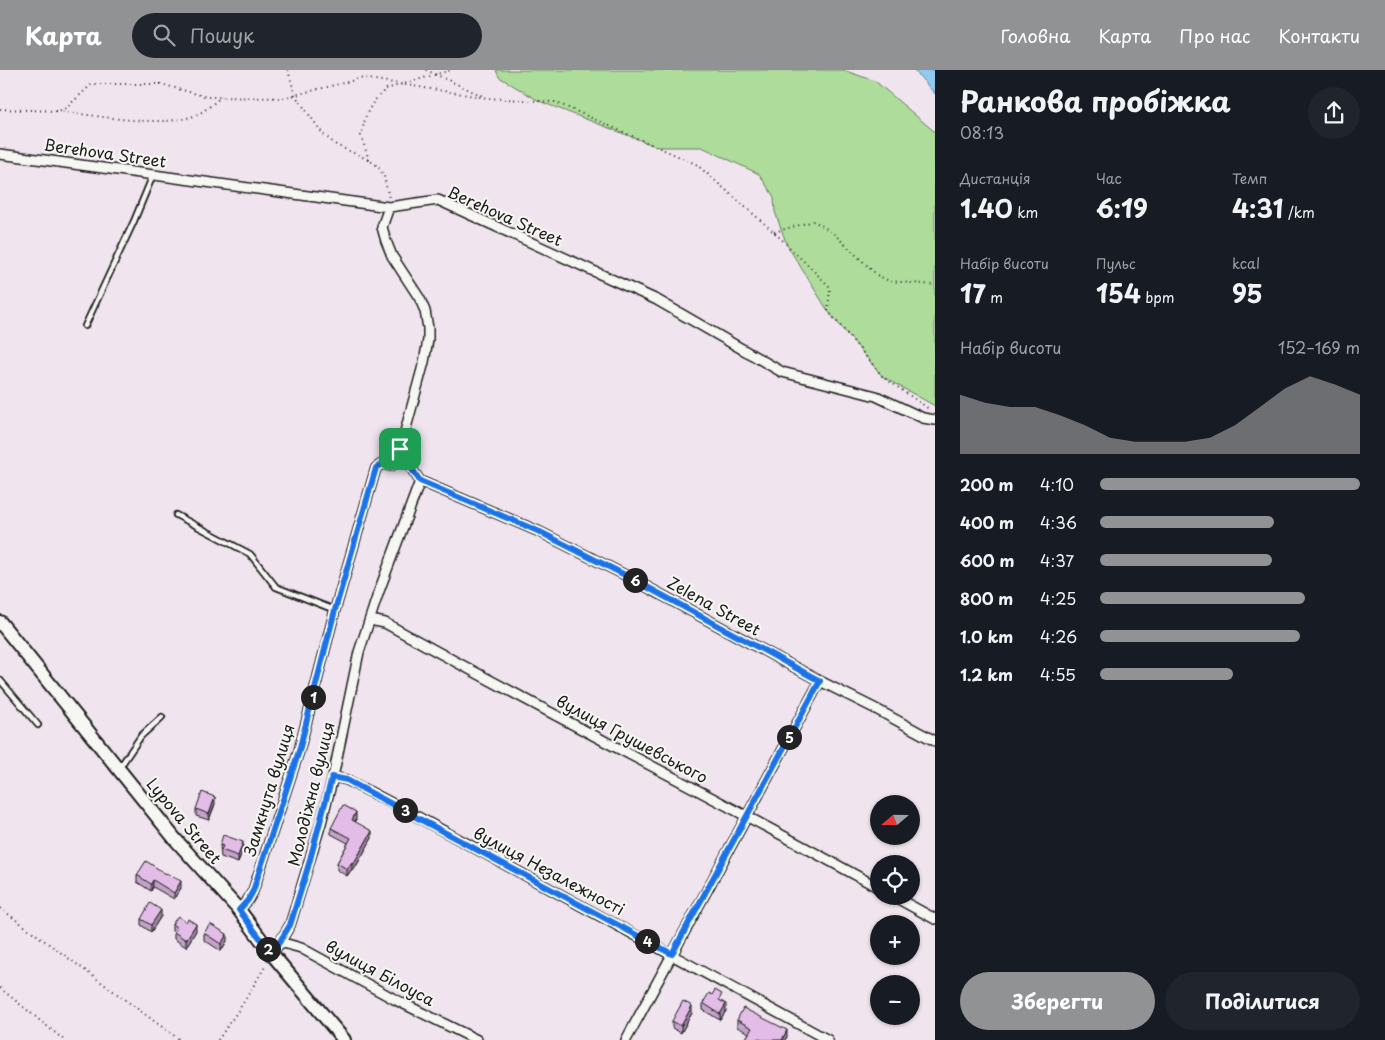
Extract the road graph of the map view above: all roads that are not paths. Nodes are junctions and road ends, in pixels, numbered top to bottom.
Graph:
1 (0, 154) edge
2 (152, 175) junction
3 (389, 207) junction
4 (85, 326) dead end
5 (935, 420) edge
6 (400, 449) junction
7 (420, 481) junction
8 (176, 515) dead end
9 (335, 610) junction
10 (370, 620) junction
11 (0, 622) edge
12 (0, 680) edge
13 (820, 681) junction
14 (162, 717) dead end
15 (38, 725) dead end
16 (935, 741) edge
17 (119, 768) junction
18 (332, 777) junction
19 (747, 815) junction
20 (870, 883) edge
21 (909, 905) edge
22 (239, 910) junction
23 (935, 919) edge
24 (280, 942) junction
25 (272, 954) junction
26 (672, 954) junction
27 (344, 1040) edge
28 (478, 1040) edge
29 (626, 1040) edge
30 (828, 1040) edge

1 - 2 street, Berehova Street
2 - 3 street, Berehova Street
2 - 4 lane
3 - 5 street, Berehova Street
3 - 6 street, Замкнута вулиця
6 - 7 street
6 - 9 street, Замкнута вулиця
7 - 10 street, Молодіжна вулиця
7 - 13 street, Zelena Street
8 - 9 lane
9 - 22 street, Замкнута вулиця
10 - 18 street, Молодіжна вулиця
10 - 19 street, вулиця Грушевського
11 - 17 street, Lypova Street
12 - 15 lane
13 - 16 street, Zelena Street
13 - 19 street
14 - 17 lane
17 - 22 street, Lypova Street
18 - 24 street, Молодіжна вулиця
18 - 26 street, вулиця Незалежності
19 - 20 street, вулиця Грушевського
19 - 26 street
21 - 23 street
22 - 25 street, Lypova Street
24 - 25 street
24 - 28 street, вулиця Білоуса
25 - 27 street, Lypova Street
26 - 29 street
26 - 30 street, вулиця Незалежності

